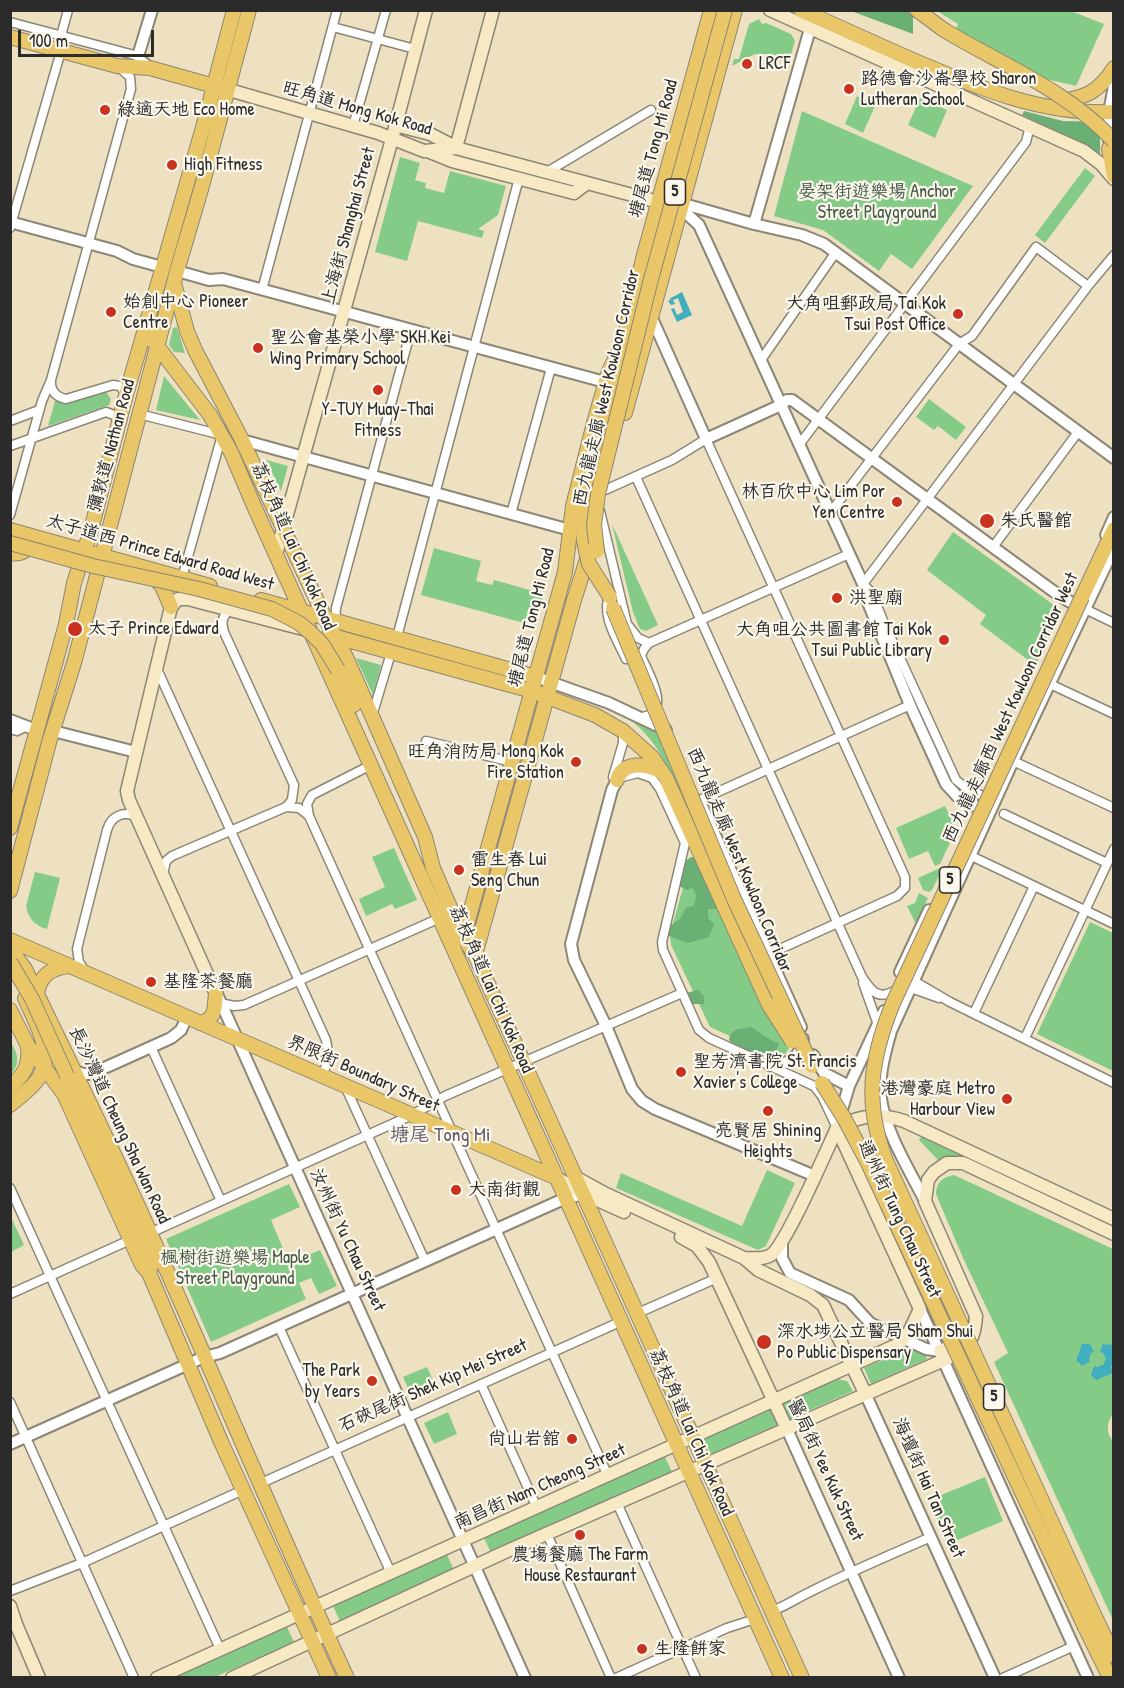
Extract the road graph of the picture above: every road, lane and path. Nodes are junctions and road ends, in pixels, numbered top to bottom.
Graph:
1 (68, 10) edge
2 (152, 10) edge
3 (234, 10) edge
4 (249, 10) edge
5 (337, 10) edge
6 (386, 10) edge
7 (426, 10) edge
8 (493, 10) edge
9 (711, 10) edge
10 (725, 10) edge
11 (735, 10) edge
12 (770, 10) edge
13 (917, 10) edge
14 (805, 12) edge
15 (10, 22) edge
16 (333, 27) junction
17 (810, 29) junction
18 (61, 36) junction
19 (10, 37) edge
20 (378, 39) junction
21 (415, 49) junction
22 (61, 51) junction
23 (138, 56) junction
24 (117, 66) junction
25 (150, 68) junction
26 (1113, 68) edge
27 (214, 86) junction
28 (1113, 87) edge
29 (228, 90) junction
30 (1042, 105) junction
31 (651, 110) dead end
32 (1111, 112) edge
33 (308, 114) junction
34 (396, 124) junction
35 (1026, 124) junction
36 (353, 126) junction
37 (392, 139) junction
38 (1112, 143) edge
39 (456, 148) junction
40 (424, 151) junction
41 (547, 172) junction
42 (519, 178) junction
43 (1113, 178) edge
44 (587, 183) junction
45 (656, 201) junction
46 (680, 207) junction
47 (11, 224) edge
48 (754, 224) junction
49 (88, 243) junction
50 (836, 252) junction
51 (1113, 255) edge
52 (162, 267) junction
53 (176, 277) junction
54 (1088, 286) junction
55 (262, 290) junction
56 (905, 303) junction
57 (344, 312) junction
58 (651, 316) junction
59 (145, 330) junction
60 (411, 330) junction
61 (959, 344) junction
62 (158, 345) junction
63 (475, 347) junction
64 (761, 360) junction
65 (551, 368) junction
66 (51, 380) junction
67 (610, 383) junction
68 (1014, 384) junction
69 (126, 395) junction
70 (781, 405) junction
71 (39, 410) junction
72 (140, 414) junction
73 (819, 418) junction
74 (10, 421) edge
75 (119, 423) junction
76 (1078, 432) junction
77 (222, 435) junction
78 (32, 439) junction
79 (706, 439) junction
80 (243, 441) junction
81 (799, 445) junction
82 (10, 446) edge
83 (303, 457) junction
84 (873, 458) junction
85 (1113, 458) edge
86 (372, 476) junction
87 (636, 477) junction
88 (605, 490) junction
89 (435, 493) junction
90 (928, 499) junction
91 (600, 511) junction
92 (830, 513) junction
93 (512, 514) junction
94 (10, 515) edge
95 (1113, 517) edge
96 (1113, 529) edge
97 (10, 530) edge
98 (283, 530) junction
99 (570, 530) junction
100 (32, 536) junction
101 (10, 543) edge
102 (993, 547) junction
103 (1113, 548) edge
104 (10, 553) edge
105 (94, 553) junction
106 (276, 554) junction
107 (849, 554) junction
108 (141, 566) junction
109 (182, 578) junction
110 (618, 584) junction
111 (862, 584) junction
112 (774, 588) junction
113 (610, 597) junction
114 (171, 607) junction
115 (1080, 607) junction
116 (232, 610) junction
117 (302, 610) junction
118 (330, 618) junction
119 (701, 620) junction
120 (1113, 623) edge
121 (311, 631) junction
122 (334, 636) junction
123 (397, 637) junction
124 (649, 643) junction
125 (391, 653) junction
126 (641, 656) junction
127 (157, 669) junction
128 (536, 677) junction
129 (551, 681) junction
130 (333, 683) junction
131 (1050, 684) junction
132 (531, 691) junction
133 (547, 696) junction
134 (910, 705) junction
135 (1113, 714) edge
136 (372, 716) junction
137 (642, 717) junction
138 (10, 720) edge
139 (10, 729) edge
140 (31, 729) junction
141 (623, 730) junction
142 (53, 731) junction
143 (842, 736) junction
144 (426, 741) dead end
145 (136, 752) junction
146 (1013, 761) junction
147 (512, 762) junction
148 (371, 765) junction
149 (769, 769) junction
150 (663, 779) junction
151 (615, 785) junction
152 (985, 797) junction
153 (700, 800) junction
154 (286, 807) junction
155 (980, 808) junction
156 (1113, 808) edge
157 (1004, 814) dead end
158 (136, 816) junction
159 (309, 816) junction
160 (10, 828) edge
161 (231, 830) junction
162 (1113, 849) edge
163 (959, 851) junction
164 (971, 857) junction
165 (1107, 863) junction
166 (433, 868) junction
167 (163, 875) junction
168 (1034, 886) junction
169 (10, 891) edge
170 (1085, 910) junction
171 (440, 918) junction
172 (839, 923) junction
173 (1113, 924) edge
174 (463, 937) junction
175 (11, 940) edge
176 (369, 950) junction
177 (769, 954) junction
178 (475, 955) junction
179 (456, 957) junction
180 (14, 960) edge
181 (69, 966) junction
182 (87, 973) junction
183 (862, 977) junction
184 (300, 981) junction
185 (913, 984) junction
186 (894, 988) junction
187 (682, 993) junction
188 (37, 994) junction
189 (218, 998) junction
190 (10, 1010) edge
191 (974, 1013) junction
192 (187, 1017) junction
193 (14, 1022) edge
194 (200, 1023) junction
195 (878, 1025) junction
196 (606, 1026) junction
197 (804, 1033) junction
198 (236, 1038) junction
199 (1024, 1038) junction
200 (28, 1046) junction
201 (151, 1047) junction
202 (522, 1062) junction
203 (771, 1066) junction
204 (812, 1066) junction
205 (44, 1067) junction
206 (507, 1069) junction
207 (75, 1071) junction
208 (322, 1076) junction
209 (1113, 1083) edge
210 (345, 1086) junction
211 (849, 1086) junction
212 (10, 1087) edge
213 (436, 1101) junction
214 (10, 1105) edge
215 (412, 1115) junction
216 (886, 1116) junction
217 (837, 1128) junction
218 (451, 1132) junction
219 (367, 1135) junction
220 (294, 1168) junction
221 (815, 1176) junction
222 (575, 1177) junction
223 (557, 1178) junction
224 (10, 1188) edge
225 (584, 1194) junction
226 (566, 1198) junction
227 (221, 1201) junction
228 (925, 1201) junction
229 (1113, 1220) edge
230 (495, 1229) junction
231 (150, 1233) junction
232 (1113, 1234) edge
233 (130, 1240) junction
234 (776, 1257) junction
235 (744, 1258) junction
236 (424, 1261) junction
237 (150, 1267) junction
238 (51, 1276) junction
239 (717, 1278) junction
240 (10, 1294) edge
241 (352, 1294) junction
242 (920, 1309) junction
243 (638, 1313) junction
244 (622, 1321) junction
245 (279, 1327) junction
246 (904, 1338) junction
247 (552, 1352) junction
248 (204, 1356) junction
249 (942, 1356) junction
250 (188, 1364) junction
251 (854, 1366) junction
252 (481, 1384) junction
253 (865, 1393) junction
254 (108, 1400) junction
255 (774, 1401) junction
256 (10, 1402) edge
257 (408, 1417) junction
258 (786, 1427) junction
259 (26, 1437) junction
260 (694, 1437) junction
261 (10, 1444) edge
262 (678, 1444) junction
263 (335, 1449) junction
264 (706, 1463) junction
265 (689, 1472) junction
266 (608, 1476) junction
267 (259, 1484) junction
268 (243, 1490) junction
269 (617, 1503) junction
270 (537, 1508) junction
271 (163, 1526) junction
272 (547, 1534) junction
273 (931, 1537) junction
274 (464, 1540) junction
275 (82, 1563) junction
276 (475, 1566) junction
277 (852, 1572) junction
278 (391, 1573) junction
279 (10, 1591) edge
280 (10, 1606) edge
281 (316, 1607) junction
282 (772, 1611) junction
283 (299, 1613) junction
284 (755, 1619) junction
285 (13, 1622) edge
286 (1085, 1627) junction
287 (327, 1634) junction
288 (312, 1641) junction
289 (1074, 1646) junction
290 (682, 1648) junction
291 (220, 1649) junction
292 (1113, 1656) edge
293 (39, 1677) edge
294 (134, 1677) edge
295 (157, 1677) edge
296 (233, 1677) edge
297 (329, 1677) edge
298 (347, 1677) edge
299 (525, 1677) edge
300 (614, 1677) edge
301 (696, 1677) edge
302 (782, 1677) edge
303 (802, 1677) edge
304 (899, 1677) edge
305 (995, 1677) edge
306 (1002, 1677) edge
307 (1088, 1677) edge
308 (1102, 1677) edge
309 (1110, 1677) edge

1 - 18 street
2 - 23 street
3 - 27 main road, 彌敦道 Nathan Road
4 - 29 main road, 彌敦道 Nathan Road
5 - 16 street
6 - 20 street
7 - 21 main road, 上海街 Shanghai Street
8 - 39 main road
9 - 45 main road, 塘尾道 Tong Mi Road
10 - 113 main road, 西九龍走廊 West Kowloon Corridor / 5, bridge
11 - 46 main road, 塘尾道 Tong Mi Road
12 - 17 main road
13 - 38 main road, bridge
14 - 30 main road
15 - 18 street
16 - 20 street
16 - 33 street
17 - 35 main road
17 - 48 street
18 - 22 main road
18 - 23 street
19 - 22 main road, 旺角道 Mong Kok Road
20 - 21 street
20 - 36 street
21 - 34 main road, 上海街 Shanghai Street
22 - 24 main road, 旺角道 Mong Kok Road
22 - 47 street
23 - 25 street, 旺角道 Mong Kok Road
24 - 25 main road, 旺角道 Mong Kok Road
24 - 49 street
25 - 27 main road, 旺角道 Mong Kok Road
26 - 30 main road
27 - 29 main road, 旺角道 Mong Kok Road
27 - 52 main road, 彌敦道 Nathan Road
28 - 32 street
29 - 33 main road, 旺角道 Mong Kok Road
29 - 53 main road, 彌敦道 Nathan Road
30 - 32 main road
31 - 41 street
32 - 38 street
33 - 36 main road, 旺角道 Mong Kok Road
33 - 55 street
34 - 37 main road, 上海街 Shanghai Street
34 - 39 main road
35 - 43 main road
35 - 56 street
36 - 37 main road, 旺角道 Mong Kok Road
37 - 40 main road, 旺角道 Mong Kok Road
37 - 57 main road, 上海街 Shanghai Street
38 - 43 main road
39 - 40 main road, 旺角道 Mong Kok Road
39 - 41 main road, 旺角道 Mong Kok Road
40 - 42 main road
41 - 44 main road, 旺角道 Mong Kok Road
42 - 44 main road
42 - 63 street
44 - 45 main road, 旺角道 Mong Kok Road
45 - 46 street
45 - 67 main road, 塘尾道 Tong Mi Road
46 - 48 street
46 - 58 main road, 塘尾道 Tong Mi Road
46 - 64 street
47 - 49 street
48 - 50 street
49 - 52 street
49 - 66 street
50 - 56 street
50 - 64 street
51 - 54 street
52 - 59 main road, 彌敦道 Nathan Road
53 - 55 street
53 - 62 main road, 彌敦道 Nathan Road
53 - 80 main road, 荔枝角道 Lai Chi Kok Road
54 - 61 street
54 - 68 street
55 - 57 street
56 - 61 street
56 - 73 street
57 - 60 street
57 - 83 main road, 上海街 Shanghai Street
58 - 79 street
58 - 88 main road, 塘尾道 Tong Mi Road
59 - 62 main road, 荔枝角道 Lai Chi Kok Road
59 - 69 main road, 彌敦道 Nathan Road
60 - 63 street
60 - 86 street
61 - 68 street
61 - 84 street
62 - 72 main road, 彌敦道 Nathan Road
62 - 77 main road, 荔枝角道 Lai Chi Kok Road
63 - 65 street
63 - 89 street
64 - 70 street
65 - 67 street
65 - 93 street
66 - 69 street
66 - 71 street
67 - 99 main road, 塘尾道 Tong Mi Road
67 - 113 main road, bridge
68 - 76 street
68 - 90 street
69 - 75 main road, 彌敦道 Nathan Road
70 - 73 street
70 - 79 street
70 - 81 street
71 - 74 street
71 - 78 street
72 - 77 street
72 - 105 main road, 彌敦道 Nathan Road
73 - 81 street
73 - 84 street
75 - 78 street
75 - 105 main road, 彌敦道 Nathan Road
76 - 85 street
76 - 102 street
77 - 106 main road, 荔枝角道 Lai Chi Kok Road
77 - 109 street
78 - 82 street
78 - 94 street
79 - 87 street
79 - 112 street
80 - 83 street
80 - 98 main road, 荔枝角道 Lai Chi Kok Road
81 - 92 street
83 - 86 street
83 - 98 main road, 上海街 Shanghai Street
84 - 90 street
84 - 92 street
86 - 89 street
86 - 118 street
87 - 88 street
87 - 119 street
88 - 91 main road, 塘尾道 Tong Mi Road
89 - 93 street
89 - 123 street
90 - 102 street
90 - 111 street
91 - 110 street
91 - 129 main road, 塘尾道 Tong Mi Road
92 - 107 street
93 - 99 street
95 - 115 street
96 - 292 main road, 西九龍走廊西 West Kowloon Corridor West / 5, bridge
97 - 100 main road, 太子道西 Prince Edward Road West
98 - 106 main road, 上海街 Shanghai Street
98 - 118 main road, 荔枝角道 Lai Chi Kok Road
99 - 128 main road, 塘尾道 Tong Mi Road
100 - 104 main road
100 - 105 main road, 太子道西 Prince Edward Road West
101 - 166 main road, 荔枝角道 Lai Chi Kok Road, bridge
102 - 115 street
103 - 115 street
105 - 108 main road, 太子道西 Prince Edward Road West
105 - 140 main road, 彌敦道 Nathan Road
105 - 142 main road, 彌敦道 Nathan Road
106 - 117 main road, 荔枝角道 Lai Chi Kok Road
107 - 111 street
107 - 112 street
108 - 109 main road, 太子道西 Prince Edward Road West
108 - 114 main road
109 - 117 main road, 太子道西 Prince Edward Road West
110 - 124 street
110 - 126 street
111 - 134 street
111 - 152 street
112 - 119 street
112 - 143 street
113 - 204 main road, 西九龍走廊 West Kowloon Corridor / 5, bridge
114 - 116 main road, 太子道西 Prince Edward Road West
114 - 127 main road, 汝州街 Yu Chau Street
115 - 120 street
115 - 131 street
115 - 152 street
116 - 121 main road, 太子道西 Prince Edward Road West
116 - 154 street
117 - 118 main road, 太子道西 Prince Edward Road West
117 - 121 main road, 荔枝角道 Lai Chi Kok Road
118 - 122 main road, 荔枝角道 Lai Chi Kok Road
118 - 123 main road, 太子道西 Prince Edward Road West
119 - 124 street
119 - 149 street
121 - 122 main road, 太子道西 Prince Edward Road West
121 - 130 main road, 荔枝角道 Lai Chi Kok Road
122 - 125 main road, 太子道西 Prince Edward Road West
122 - 130 main road
122 - 136 main road, 荔枝角道 Lai Chi Kok Road
123 - 128 main road, 太子道西 Prince Edward Road West
124 - 126 street
125 - 132 main road, 太子道西 Prince Edward Road West
125 - 136 street
126 - 137 street
127 - 145 main road, 汝州街 Yu Chau Street
127 - 161 street
128 - 129 street, 太子道西 Prince Edward Road West
128 - 132 main road, 塘尾道 Tong Mi Road
129 - 133 main road, 塘尾道 Tong Mi Road
129 - 137 street, 太子道西 Prince Edward Road West
130 - 148 main road, 荔枝角道 Lai Chi Kok Road
131 - 135 street
131 - 146 street
132 - 133 main road, 太子道西 Prince Edward Road West
132 - 147 main road, 塘尾道 Tong Mi Road
133 - 141 main road, 太子道西 Prince Edward Road West
133 - 178 main road, 塘尾道 Tong Mi Road
134 - 143 street
134 - 155 street
136 - 166 main road, 荔枝角道 Lai Chi Kok Road
137 - 153 street
138 - 140 street
139 - 140 street
140 - 160 main road, 彌敦道 Nathan Road
141 - 150 main road, 太子道西 Prince Edward Road West
141 - 151 street
142 - 145 street
142 - 169 main road, 彌敦道 Nathan Road
143 - 149 street
143 - 172 street
144 - 147 street
145 - 158 main road, 汝州街 Yu Chau Street
146 - 156 street
146 - 164 street
147 - 174 main road, 塘尾道 Tong Mi Road
148 - 159 street
148 - 171 main road, 荔枝角道 Lai Chi Kok Road
149 - 153 street
149 - 172 street
150 - 151 main road
150 - 187 street, 通州街 Tung Chau Street
150 - 204 main road, 太子道西 Prince Edward Road West, bridge
151 - 196 street
152 - 155 street
153 - 177 street
154 - 159 street
154 - 161 street
155 - 163 street
157 - 165 street
158 - 167 main road, 汝州街 Yu Chau Street
158 - 182 street
159 - 176 street
161 - 167 street
161 - 184 street
162 - 165 street
163 - 164 street
163 - 186 street
164 - 168 street
164 - 185 street
165 - 170 street
166 - 174 main road, 荔枝角道 Lai Chi Kok Road
167 - 189 main road, 汝州街 Yu Chau Street
168 - 170 street
168 - 191 street
170 - 173 street
170 - 199 street
171 - 176 street
171 - 179 main road, 荔枝角道 Lai Chi Kok Road
172 - 177 street
172 - 183 street
174 - 178 main road, 荔枝角道 Lai Chi Kok Road
174 - 179 main road, 塘尾道 Tong Mi Road
175 - 180 main road
175 - 181 main road, 界限街 Boundary Street
176 - 184 street
176 - 213 street
177 - 197 street
178 - 202 main road, 荔枝角道 Lai Chi Kok Road
179 - 206 main road, 荔枝角道 Lai Chi Kok Road
180 - 188 main road, 長沙灣道 Cheung Sha Wan Road
180 - 205 main road, 長沙灣道 Cheung Sha Wan Road
180 - 237 main road, bridge
181 - 182 main road, 界限街 Boundary Street
181 - 188 main road
182 - 192 main road, 界限街 Boundary Street
183 - 186 street
183 - 195 street
184 - 189 street
184 - 208 street
185 - 186 street
185 - 191 street
185 - 216 street
186 - 195 street
187 - 196 street
187 - 203 street, 通州街 Tung Chau Street
188 - 207 main road, 長沙灣道 Cheung Sha Wan Road
189 - 194 main road
189 - 198 street, 汝州街 Yu Chau Street
190 - 193 main road, 長沙灣道 Cheung Sha Wan Road
191 - 199 street
192 - 194 main road, 界限街 Boundary Street
192 - 201 street
193 - 200 main road, 長沙灣道 Cheung Sha Wan Road
194 - 198 main road, 界限街 Boundary Street
195 - 211 street
196 - 202 street
196 - 221 street
197 - 203 street
197 - 211 street
198 - 208 main road, 界限街 Boundary Street
198 - 220 street, 汝州街 Yu Chau Street
199 - 209 street
200 - 205 main road, 長沙灣道 Cheung Sha Wan Road
200 - 212 main road
201 - 207 street
201 - 227 street
202 - 206 street
202 - 222 main road, 荔枝角道 Lai Chi Kok Road
203 - 217 street, 通州街 Tung Chau Street
204 - 286 main road, 西九龍走廊 West Kowloon Corridor / 5, bridge
205 - 214 main road
205 - 233 main road, 長沙灣道 Cheung Sha Wan Road
206 - 213 street
206 - 223 main road, 荔枝角道 Lai Chi Kok Road
207 - 231 main road, 長沙灣道 Cheung Sha Wan Road
208 - 210 main road, 界限街 Boundary Street
210 - 215 main road, 界限街 Boundary Street
210 - 219 street
211 - 217 street
213 - 215 street
213 - 218 street
215 - 218 main road, 界限街 Boundary Street
215 - 219 street
216 - 217 main road
216 - 228 street
216 - 229 main road
217 - 221 main road
217 - 242 main road, 通州街 Tung Chau Street
218 - 223 main road, 界限街 Boundary Street
218 - 230 street
219 - 220 street
219 - 236 street
220 - 227 street
220 - 241 street, 汝州街 Yu Chau Street
221 - 234 main road
222 - 225 main road, 荔枝角道 Lai Chi Kok Road
222 - 235 main road
223 - 225 main road, 界限街 Boundary Street
223 - 226 main road, 荔枝角道 Lai Chi Kok Road
224 - 238 street
225 - 226 street
225 - 239 main road, 界限街 Boundary Street
225 - 243 main road, 荔枝角道 Lai Chi Kok Road
226 - 230 street
226 - 244 main road, 荔枝角道 Lai Chi Kok Road
227 - 231 street
228 - 232 main road
228 - 249 main road
230 - 236 street
230 - 247 street
231 - 248 main road, 長沙灣道 Cheung Sha Wan Road
233 - 237 main road, 長沙灣道 Cheung Sha Wan Road
233 - 238 street
234 - 235 main road
234 - 246 street
235 - 251 main road, 海壇街 Hai Tan Street
236 - 241 street
237 - 250 main road, 長沙灣道 Cheung Sha Wan Road
238 - 240 street
238 - 254 street
239 - 243 street
239 - 255 main road, 醫局街 Yee Kuk Street
241 - 245 street
241 - 257 street, 汝州街 Yu Chau Street
242 - 246 main road, 南昌街 Nam Cheong Street
242 - 249 street, 通州街 Tung Chau Street
243 - 260 main road, 荔枝角道 Lai Chi Kok Road
244 - 247 street, 石硤尾街 Shek Kip Mei Street
244 - 262 main road, 荔枝角道 Lai Chi Kok Road
245 - 248 street
245 - 263 street
246 - 249 street
246 - 251 main road, 南昌街 Nam Cheong Street
247 - 252 street, 石硤尾街 Shek Kip Mei Street
247 - 266 street
248 - 250 street
248 - 267 main road, 長沙灣道 Cheung Sha Wan Road
249 - 253 main road
249 - 289 street, 通州街 Tung Chau Street
250 - 254 street
250 - 268 main road, 長沙灣道 Cheung Sha Wan Road
251 - 253 main road, 海壇街 Hai Tan Street
251 - 255 main road, 南昌街 Nam Cheong Street
252 - 257 street, 石硤尾街 Shek Kip Mei Street
252 - 270 street
253 - 258 main road
253 - 273 street, 海壇街 Hai Tan Street
254 - 259 street
254 - 271 street
255 - 258 main road, 醫局街 Yee Kuk Street
255 - 260 main road, 南昌街 Nam Cheong Street
256 - 259 street
257 - 263 street, 石硤尾街 Shek Kip Mei Street
257 - 274 street, 汝州街 Yu Chau Street
258 - 264 main road
258 - 277 street, 醫局街 Yee Kuk Street
259 - 261 street
259 - 275 street
260 - 262 main road, 南昌街 Nam Cheong Street
260 - 264 main road, 荔枝角道 Lai Chi Kok Road
262 - 265 main road, 荔枝角道 Lai Chi Kok Road
262 - 266 main road, 南昌街 Nam Cheong Street
263 - 267 street, 石硤尾街 Shek Kip Mei Street
263 - 278 street
264 - 265 main road
264 - 282 main road, 荔枝角道 Lai Chi Kok Road
265 - 269 main road
265 - 284 main road, 荔枝角道 Lai Chi Kok Road
266 - 270 main road, 南昌街 Nam Cheong Street
267 - 281 main road, 長沙灣道 Cheung Sha Wan Road
268 - 271 street
268 - 283 main road, 長沙灣道 Cheung Sha Wan Road
269 - 272 main road
269 - 290 street
270 - 274 main road, 南昌街 Nam Cheong Street
271 - 275 street
271 - 291 street
272 - 276 main road
272 - 300 street
273 - 277 street
273 - 305 street, 海壇街 Hai Tan Street
274 - 276 street, 汝州街 Yu Chau Street
274 - 278 main road, 南昌街 Nam Cheong Street
275 - 279 street
275 - 294 street
276 - 287 main road
276 - 299 street, 汝州街 Yu Chau Street
277 - 282 street
277 - 304 street, 醫局街 Yee Kuk Street
278 - 281 main road, 南昌街 Nam Cheong Street
280 - 285 main road
281 - 283 main road, 南昌街 Nam Cheong Street
281 - 287 main road, 長沙灣道 Cheung Sha Wan Road
282 - 303 main road, 荔枝角道 Lai Chi Kok Road
283 - 288 main road, 長沙灣道 Cheung Sha Wan Road
283 - 291 main road, 南昌街 Nam Cheong Street
284 - 290 street
284 - 302 main road, 荔枝角道 Lai Chi Kok Road
285 - 293 main road
286 - 308 main road
286 - 309 main road, 西九龍走廊 West Kowloon Corridor / 5
287 - 288 main road
287 - 298 main road, 長沙灣道 Cheung Sha Wan Road
288 - 296 main road
288 - 297 main road, 長沙灣道 Cheung Sha Wan Road
289 - 306 street
289 - 307 street, 通州街 Tung Chau Street
290 - 300 street
290 - 301 street
291 - 295 main road, 南昌街 Nam Cheong Street

